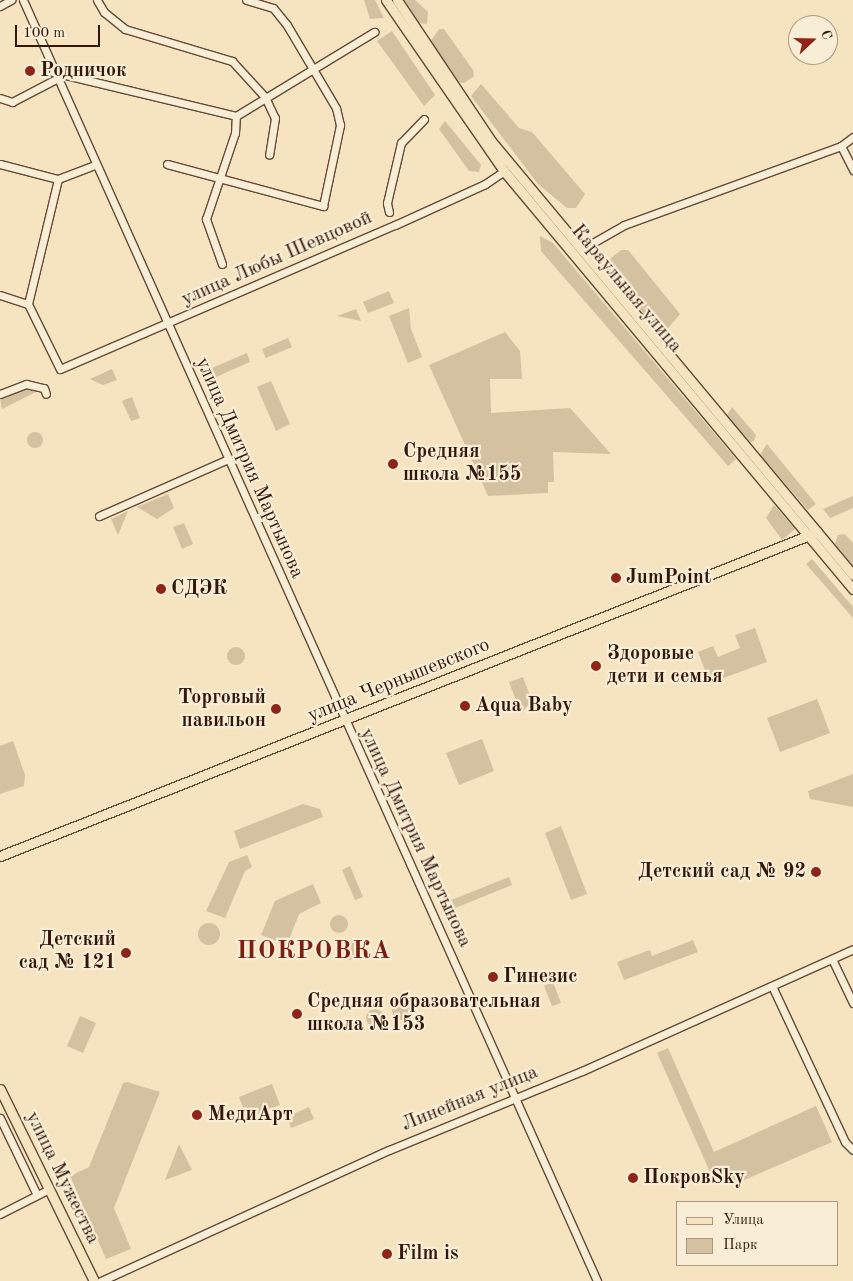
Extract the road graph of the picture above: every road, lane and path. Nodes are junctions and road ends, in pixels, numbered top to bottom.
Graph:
1 (11, 0) edge
2 (23, 0) edge
3 (97, 0) edge
4 (246, 0) edge
5 (386, 0) edge
6 (397, 0) edge
7 (0, 6) edge
8 (374, 32) dead end
9 (314, 70) junction
10 (54, 76) junction
11 (265, 97) junction
12 (0, 98) edge
13 (236, 116) junction
14 (424, 119) dead end
15 (853, 138) edge
16 (841, 146) junction
17 (269, 155) dead end
18 (0, 164) edge
19 (167, 164) dead end
20 (95, 165) junction
21 (853, 170) edge
22 (504, 171) junction
23 (219, 178) junction
24 (58, 179) junction
25 (389, 212) dead end
26 (582, 249) junction
27 (222, 264) dead end
28 (0, 295) edge
29 (28, 304) junction
30 (168, 325) junction
31 (45, 391) dead end
32 (0, 394) edge
33 (228, 459) junction
34 (98, 516) dead end
35 (813, 534) junction
36 (853, 576) edge
37 (853, 589) edge
38 (344, 722) junction
39 (0, 856) edge
40 (853, 949) edge
41 (832, 959) junction
42 (772, 986) junction
43 (853, 1003) edge
44 (0, 1089) edge
45 (517, 1098) junction
46 (0, 1118) edge
47 (853, 1150) edge
48 (49, 1189) junction
49 (36, 1193) junction
50 (0, 1214) edge
51 (94, 1281) edge
52 (100, 1281) edge
53 (597, 1281) edge

1 - 7 street
2 - 10 street, улица Дмитрия Мартынова
3 - 11 street
4 - 9 street
5 - 22 main road, Караульная улица
6 - 26 main road, Караульная улица
8 - 9 street
9 - 11 street
9 - 23 street
10 - 12 street
10 - 13 street
10 - 20 street, улица Дмитрия Мартынова
11 - 13 street
11 - 17 street
13 - 23 street
14 - 25 street
15 - 16 street
16 - 21 street
16 - 26 street
18 - 24 street
19 - 23 street
20 - 24 street
20 - 30 street, улица Дмитрия Мартынова
22 - 30 street, улица Любы Шевцовой
22 - 35 main road, Караульная улица
23 - 27 street
24 - 29 street
26 - 35 main road, Караульная улица
28 - 29 street
29 - 30 street, улица Любы Шевцовой
30 - 33 street, улица Дмитрия Мартынова
31 - 32 street
33 - 34 street
33 - 38 street, улица Дмитрия Мартынова
35 - 36 main road, Караульная улица
35 - 37 main road, Караульная улица
35 - 38 main road, улица Чернышевского
38 - 39 main road, улица Чернышевского
38 - 45 street, улица Дмитрия Мартынова
40 - 41 street, Линейная улица
41 - 42 street, Линейная улица
41 - 43 street
42 - 45 street, Линейная улица
42 - 47 street
44 - 48 main road, улица Мужества
45 - 52 street, Линейная улица
45 - 53 street, улица Дмитрия Мартынова
46 - 49 street
48 - 49 street
48 - 51 main road, улица Мужества
49 - 50 street

